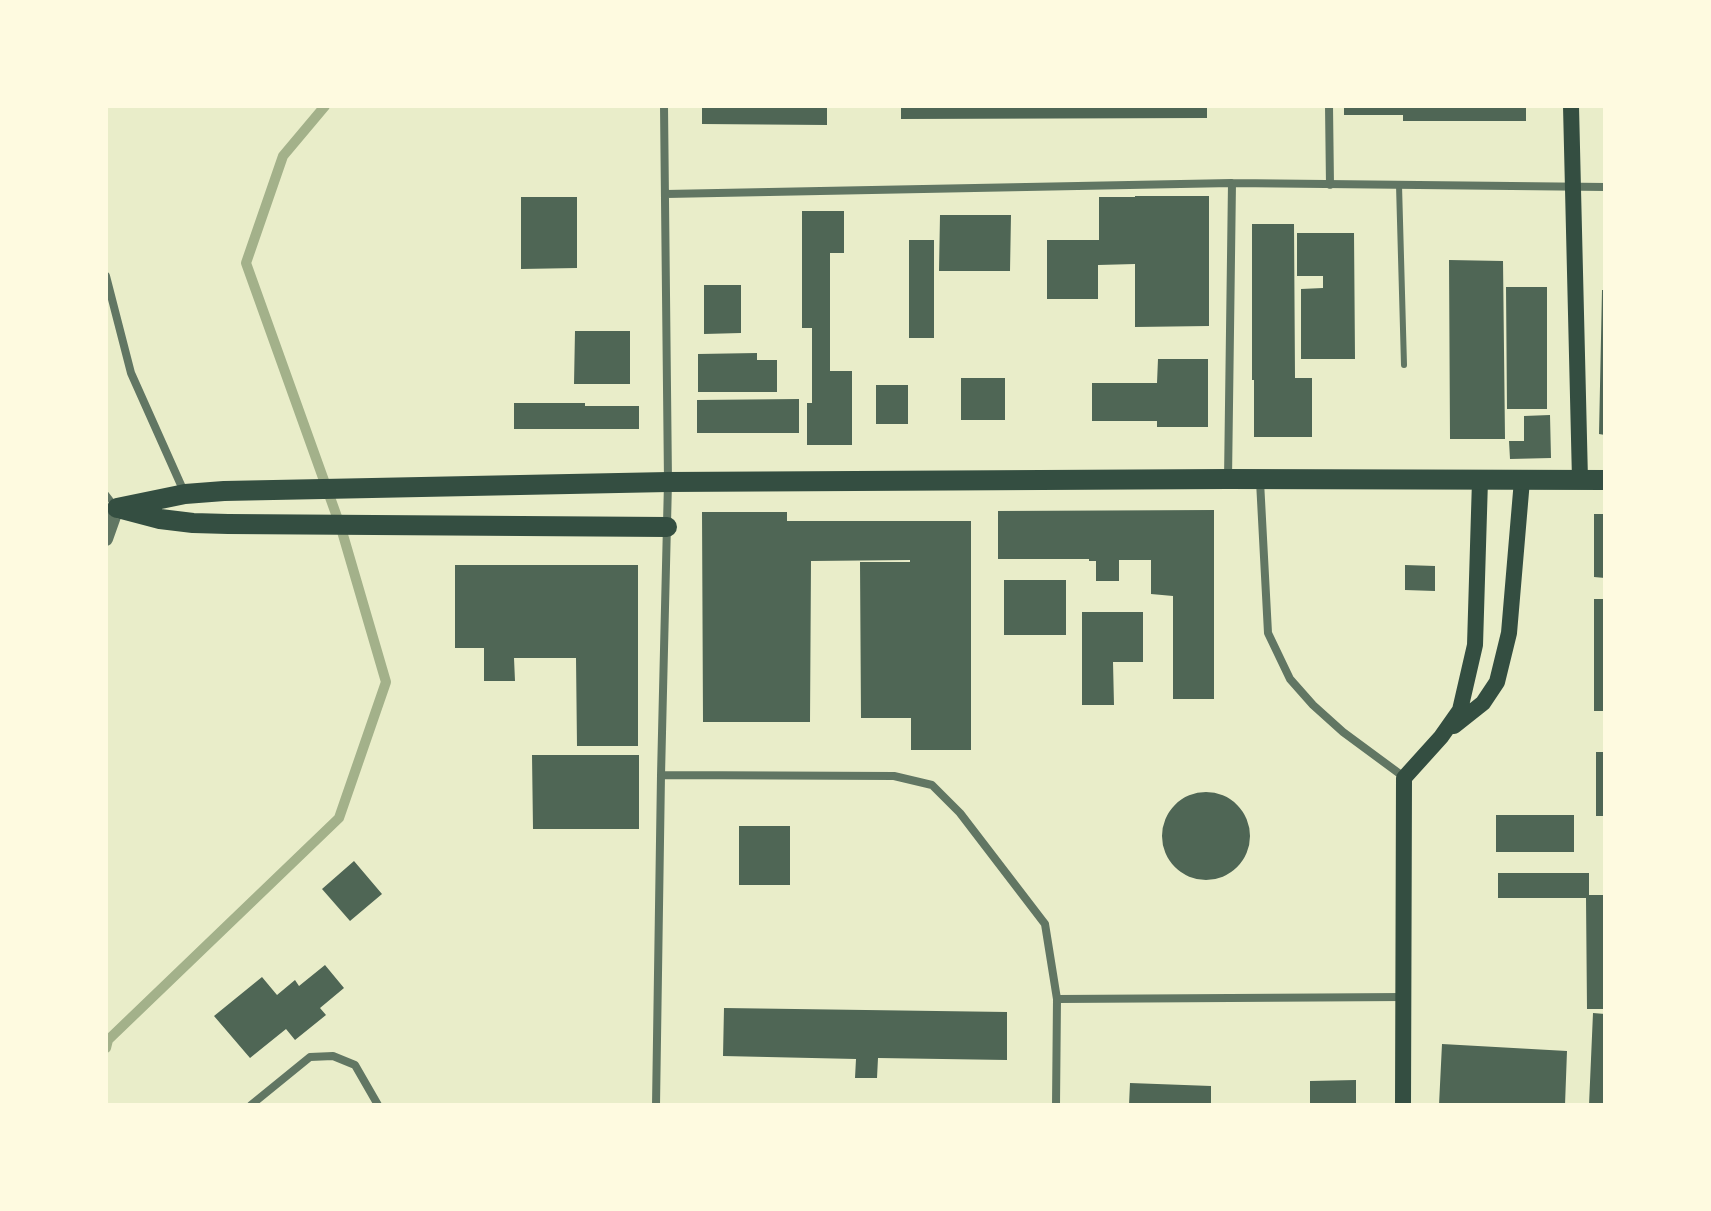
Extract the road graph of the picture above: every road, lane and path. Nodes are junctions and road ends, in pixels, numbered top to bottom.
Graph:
1 (664, 106) edge
2 (1329, 106) edge
3 (1571, 106) edge
4 (1232, 183) junction
5 (1330, 185) junction
6 (1399, 185) junction
7 (1573, 187) junction
8 (1605, 187) edge
9 (666, 194) junction
10 (106, 276) edge
11 (1404, 365) dead end
12 (1228, 479) junction
13 (1260, 479) junction
14 (1480, 480) junction
15 (1522, 480) junction
16 (1580, 480) junction
17 (1605, 480) edge
18 (668, 482) junction
19 (185, 494) junction
20 (110, 503) edge
21 (667, 527) junction
22 (106, 539) edge
23 (1441, 737) junction
24 (661, 775) junction
25 (1404, 778) junction
26 (1404, 997) junction
27 (1057, 999) junction
28 (251, 1105) edge
29 (378, 1105) edge
30 (656, 1105) edge
31 (1056, 1105) edge
32 (1403, 1105) edge

1 - 9 street
2 - 5 street
3 - 7 main road
4 - 5 street
4 - 9 street
4 - 12 street
5 - 6 street
6 - 7 street
6 - 11 lane
7 - 8 street
7 - 16 main road
9 - 18 street
10 - 19 street
12 - 13 main road
12 - 18 main road
13 - 14 main road
13 - 25 street
14 - 15 main road
14 - 23 main road
15 - 16 main road
15 - 23 main road
16 - 17 main road
18 - 19 main road
18 - 21 street
19 - 20 main road
20 - 21 main road
20 - 22 street
21 - 24 street
23 - 25 main road
24 - 27 street
24 - 30 street
25 - 26 main road
26 - 27 street
26 - 32 main road
27 - 31 street
28 - 29 street

